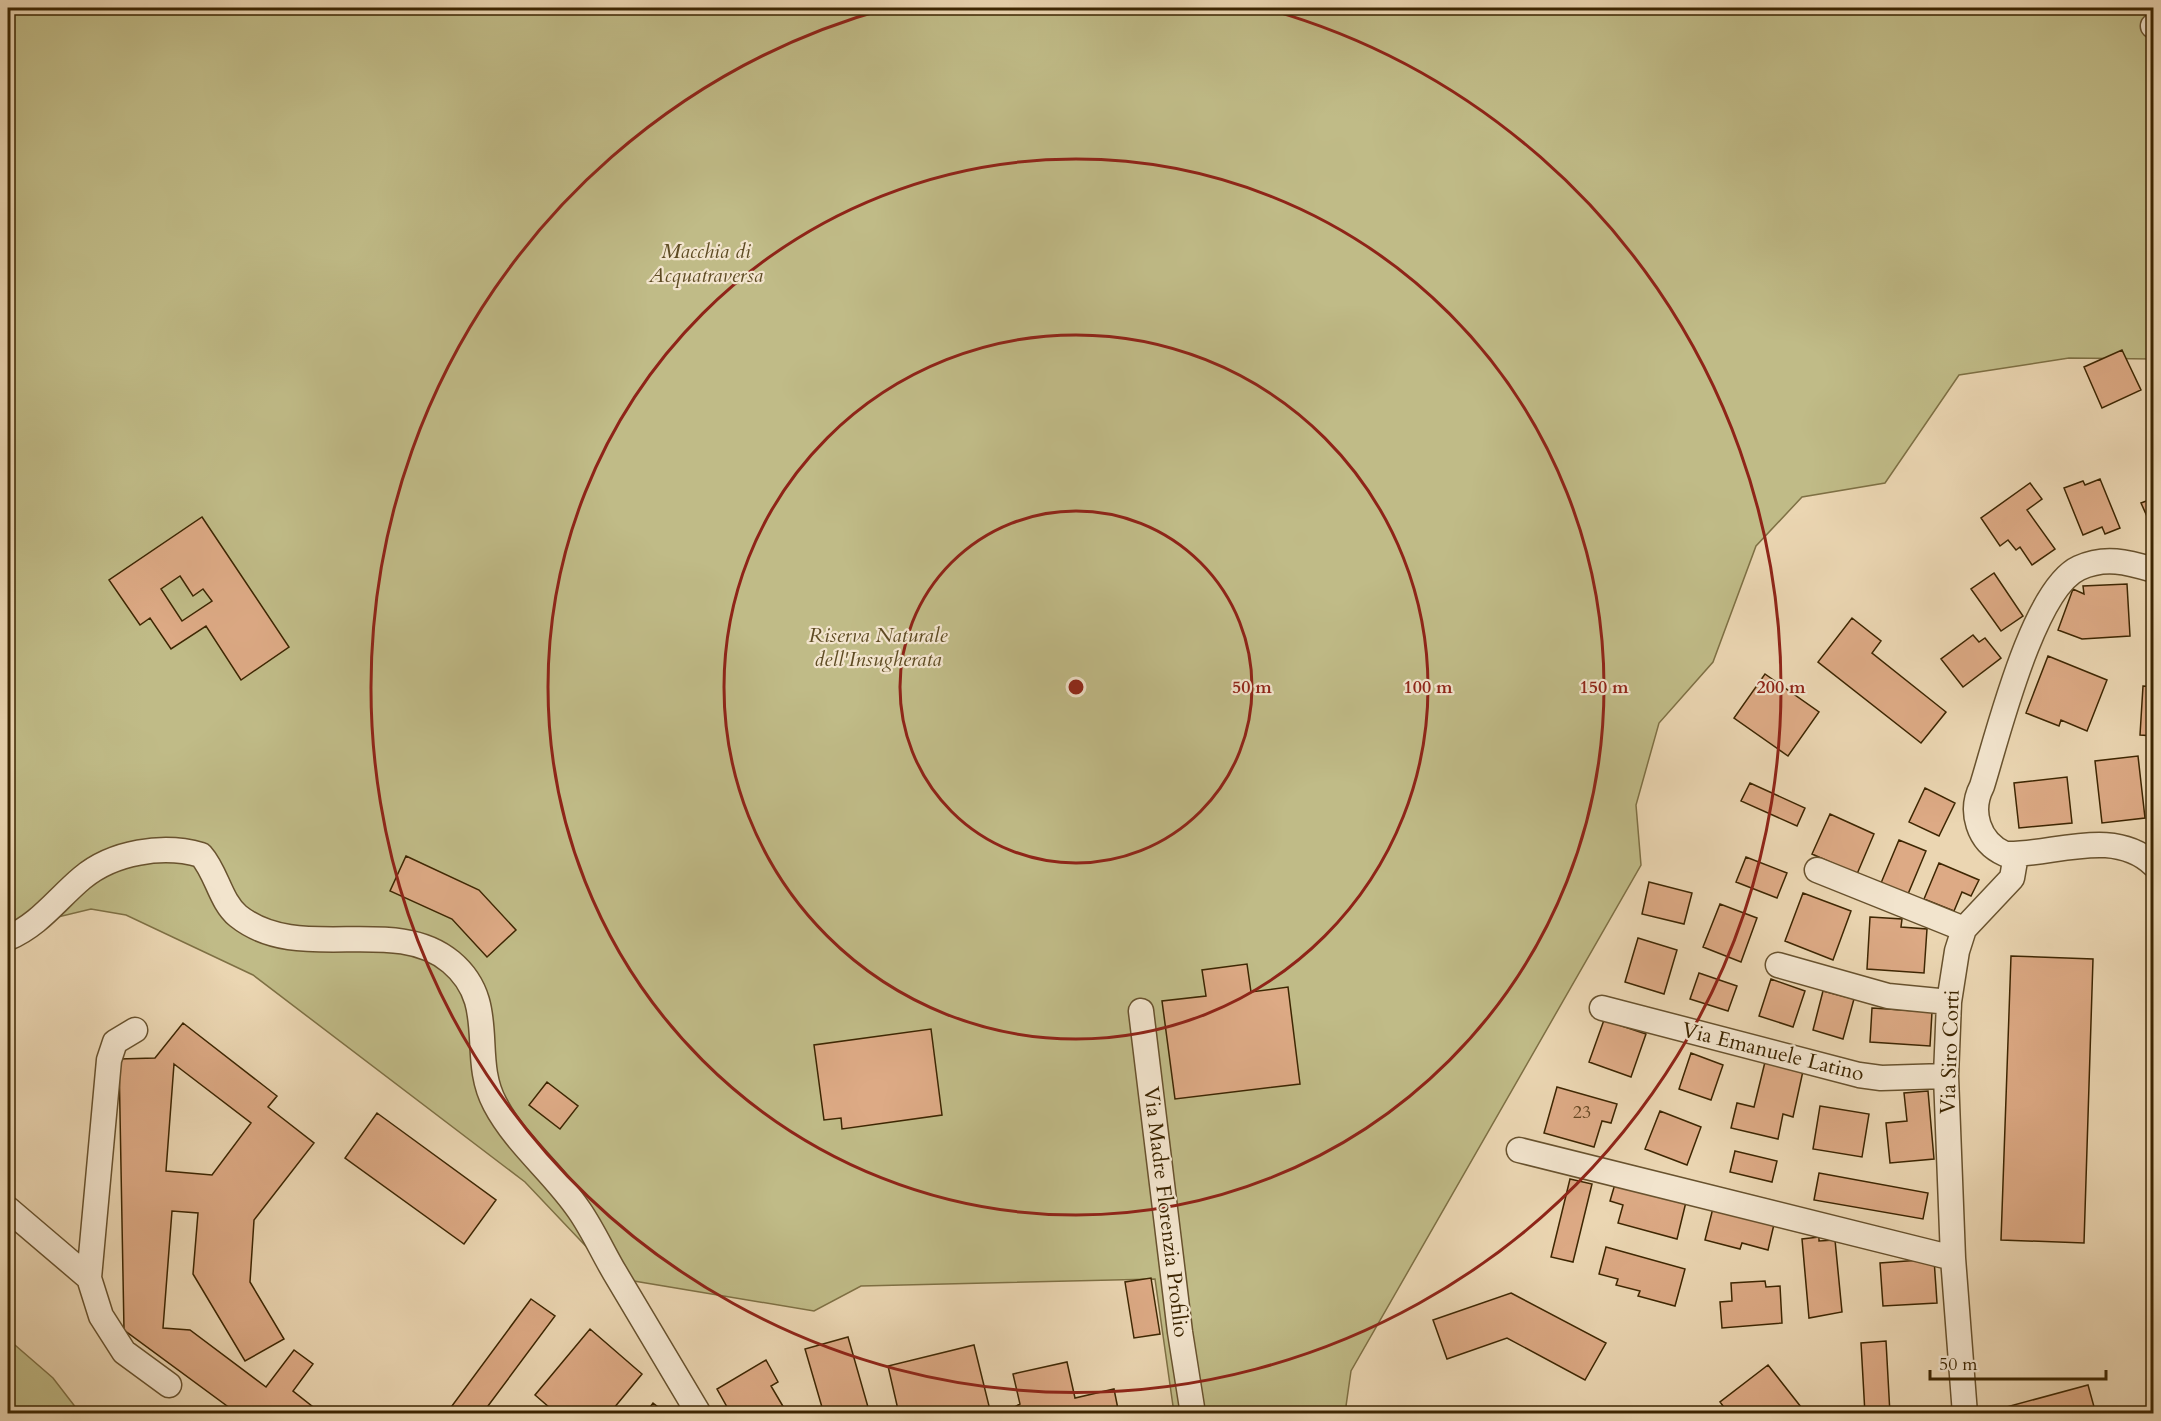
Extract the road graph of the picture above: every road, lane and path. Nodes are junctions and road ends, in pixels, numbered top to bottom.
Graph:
1 (2154, 570) edge
2 (2016, 855) junction
3 (2154, 865) edge
4 (1817, 870) dead end
5 (1964, 928) junction
6 (8, 938) edge
7 (1778, 965) dead end
8 (1949, 1002) junction
9 (1602, 1008) dead end
10 (1141, 1011) dead end
11 (135, 1030) dead end
12 (1946, 1077) junction
13 (1519, 1150) dead end
14 (8, 1209) edge
15 (1953, 1258) junction
16 (89, 1278) junction
17 (169, 1385) dead end
18 (699, 1413) edge
19 (1193, 1413) edge
20 (1965, 1413) edge

1 - 2 street
2 - 3 street
2 - 5 street, Via Siro Corti
4 - 5 street
5 - 8 street, Via Siro Corti
6 - 18 street
7 - 8 street
8 - 12 street, Via Siro Corti
9 - 12 street, Via Emanuele Latino
10 - 19 street, Via Madre Florenzia Profilio
11 - 16 street
12 - 15 street, Via Siro Corti
13 - 15 street
14 - 16 street
15 - 20 street, Via Siro Corti
16 - 17 street

